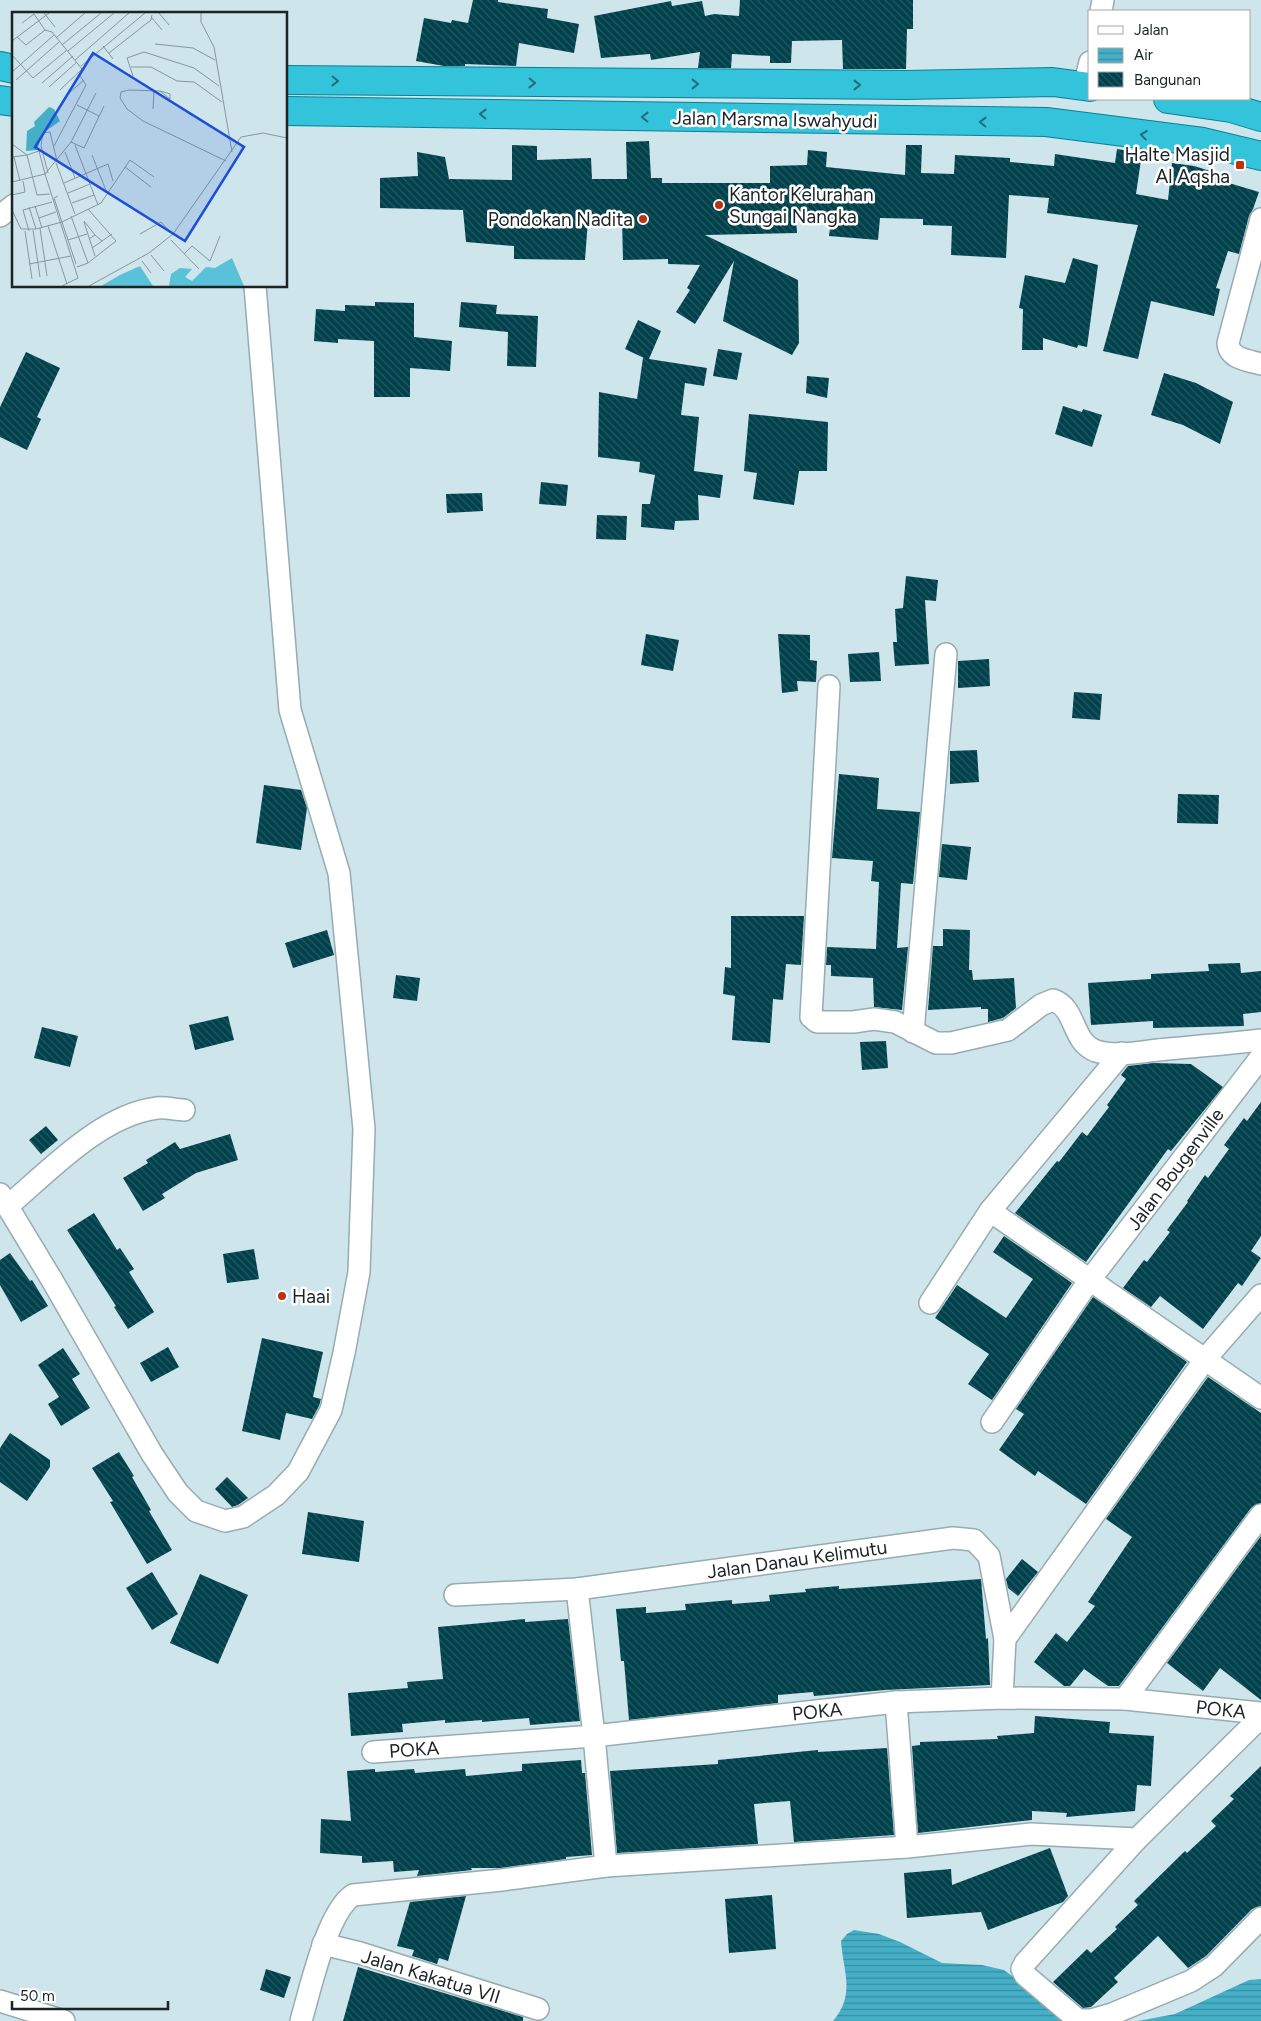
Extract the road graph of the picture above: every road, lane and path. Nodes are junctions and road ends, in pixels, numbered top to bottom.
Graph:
1 (1088, 78) edge
2 (288, 80) edge
3 (1175, 100) edge
4 (288, 111) edge
5 (1261, 117) edge
6 (1261, 156) edge
7 (12, 207) edge
8 (0, 216) edge
9 (1261, 218) edge
10 (255, 288) edge
11 (1261, 364) edge
12 (946, 654) dead end
13 (829, 686) dead end
14 (913, 1032) junction
15 (1261, 1040) edge
16 (1122, 1053) junction
17 (1261, 1057) edge
18 (184, 1110) dead end
19 (4, 1200) edge
20 (990, 1211) junction
21 (1090, 1281) junction
22 (1261, 1295) edge
23 (930, 1303) dead end
24 (1206, 1358) junction
25 (1261, 1398) edge
26 (992, 1422) dead end
27 (1261, 1515) edge
28 (577, 1589) junction
29 (455, 1595) dead end
30 (1005, 1639) junction
31 (1002, 1698) junction
32 (1124, 1699) junction
33 (896, 1702) junction
34 (1261, 1715) edge
35 (594, 1736) junction
36 (373, 1752) dead end
37 (1136, 1839) junction
38 (907, 1847) junction
39 (606, 1866) junction
40 (1261, 1918) edge
41 (323, 1944) junction
42 (0, 2001) edge
43 (538, 2009) dead end
44 (64, 2021) edge
45 (300, 2021) edge

2 -> 1 highway, Jalan Marsma Iswahyudi
3 - 5 highway
6 -> 4 highway, Jalan Marsma Iswahyudi
7 - 8 street
9 - 11 street
10 - 19 street
12 - 14 street
13 - 14 street
14 - 16 street
15 - 16 street
16 - 20 street
17 - 21 street, Jalan Bougenville
18 - 19 street
20 - 21 street
20 - 23 street
21 - 24 street
21 - 26 street, Jalan Bougenville
22 - 24 street
24 - 25 street
24 - 30 street
27 - 32 street
28 - 29 street, Jalan Danau Kelimutu
28 - 30 street, Jalan Danau Kelimutu
28 - 35 street
30 - 31 street, Jalan Danau Kelimutu
31 - 32 street, POKA
31 - 33 street, POKA
32 - 34 street, POKA
33 - 35 street, POKA
33 - 38 street
34 - 37 street
35 - 36 street, POKA
35 - 39 street
37 - 38 street
37 - 40 street
38 - 39 street
39 - 41 street
41 - 43 street, Jalan Kakatua VII
41 - 45 street
42 - 44 street

